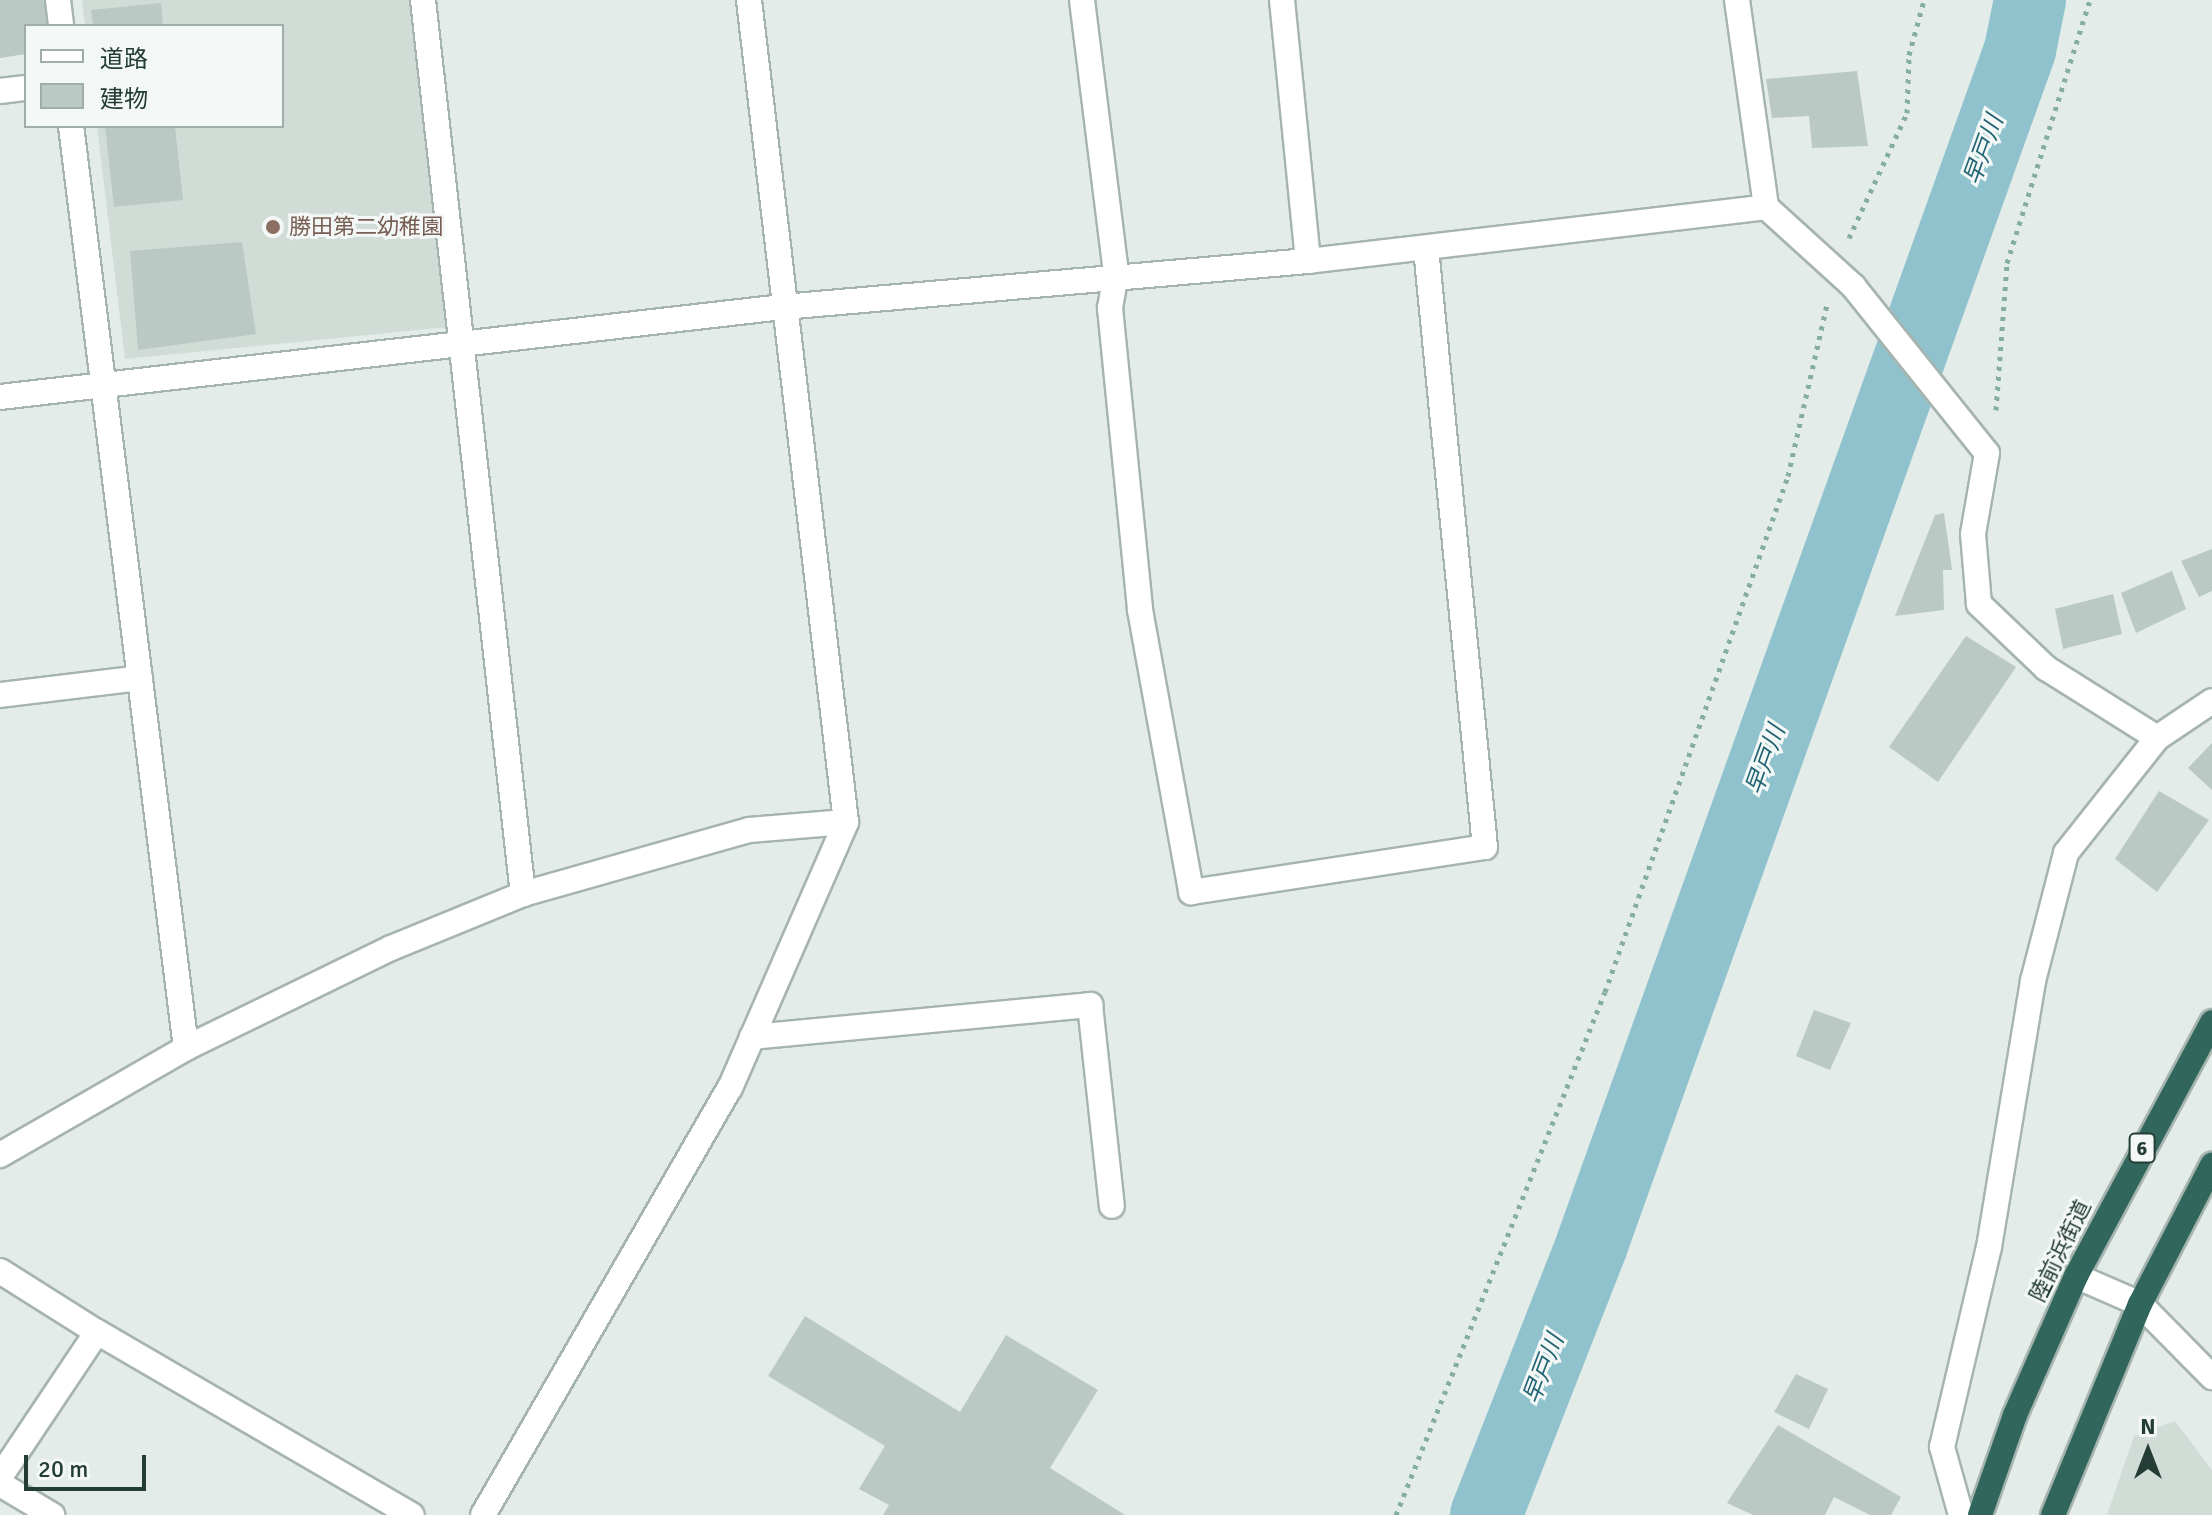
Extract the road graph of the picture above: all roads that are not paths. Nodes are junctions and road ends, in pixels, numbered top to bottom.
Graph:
1 (58, 0) edge
2 (423, 0) edge
3 (749, 0) edge
4 (1082, 0) edge
5 (1282, 0) edge
6 (1737, 0) edge
7 (61, 24) edge
8 (24, 88) edge
9 (0, 91) edge
10 (71, 128) edge
11 (1766, 207) junction
12 (1426, 248) junction
13 (1308, 261) junction
14 (1116, 274) junction
15 (783, 307) junction
16 (462, 343) junction
17 (103, 383) junction
18 (0, 397) edge
19 (140, 678) junction
20 (0, 695) edge
21 (2212, 701) edge
22 (2157, 738) junction
23 (846, 822) junction
24 (523, 894) junction
25 (2212, 1022) edge
26 (752, 1037) junction
27 (186, 1048) junction
28 (0, 1155) edge
29 (2212, 1165) edge
30 (1112, 1206) dead end
31 (0, 1271) edge
32 (2076, 1276) junction
33 (2140, 1304) junction
34 (97, 1332) junction
35 (2212, 1377) edge
36 (0, 1477) edge
37 (0, 1484) edge
38 (52, 1515) edge
39 (412, 1515) edge
40 (483, 1515) edge
41 (1961, 1515) edge
42 (1980, 1515) edge
43 (2053, 1515) edge

1 - 7 street
2 - 16 street
3 - 15 street
4 - 14 street
5 - 13 street
6 - 11 street
8 - 9 street
10 - 17 street
11 - 12 street
11 - 22 street
12 - 13 street
12 - 14 street
13 - 14 street
14 - 15 street
15 - 16 street
15 - 23 street
16 - 17 street
16 - 24 street
17 - 18 street
17 - 19 street
19 - 20 street
19 - 27 street
21 - 22 street
22 - 41 street
23 - 24 street
23 - 26 street
24 - 27 street
25 - 32 highway, 陸前浜街道 / 6
26 - 30 street
26 - 40 street
27 - 28 street
29 - 33 highway
31 - 34 street
32 - 33 street
32 - 42 highway, 陸前浜街道 / 6
33 - 35 street
33 - 43 highway
34 - 36 street
34 - 39 street
37 - 38 street

